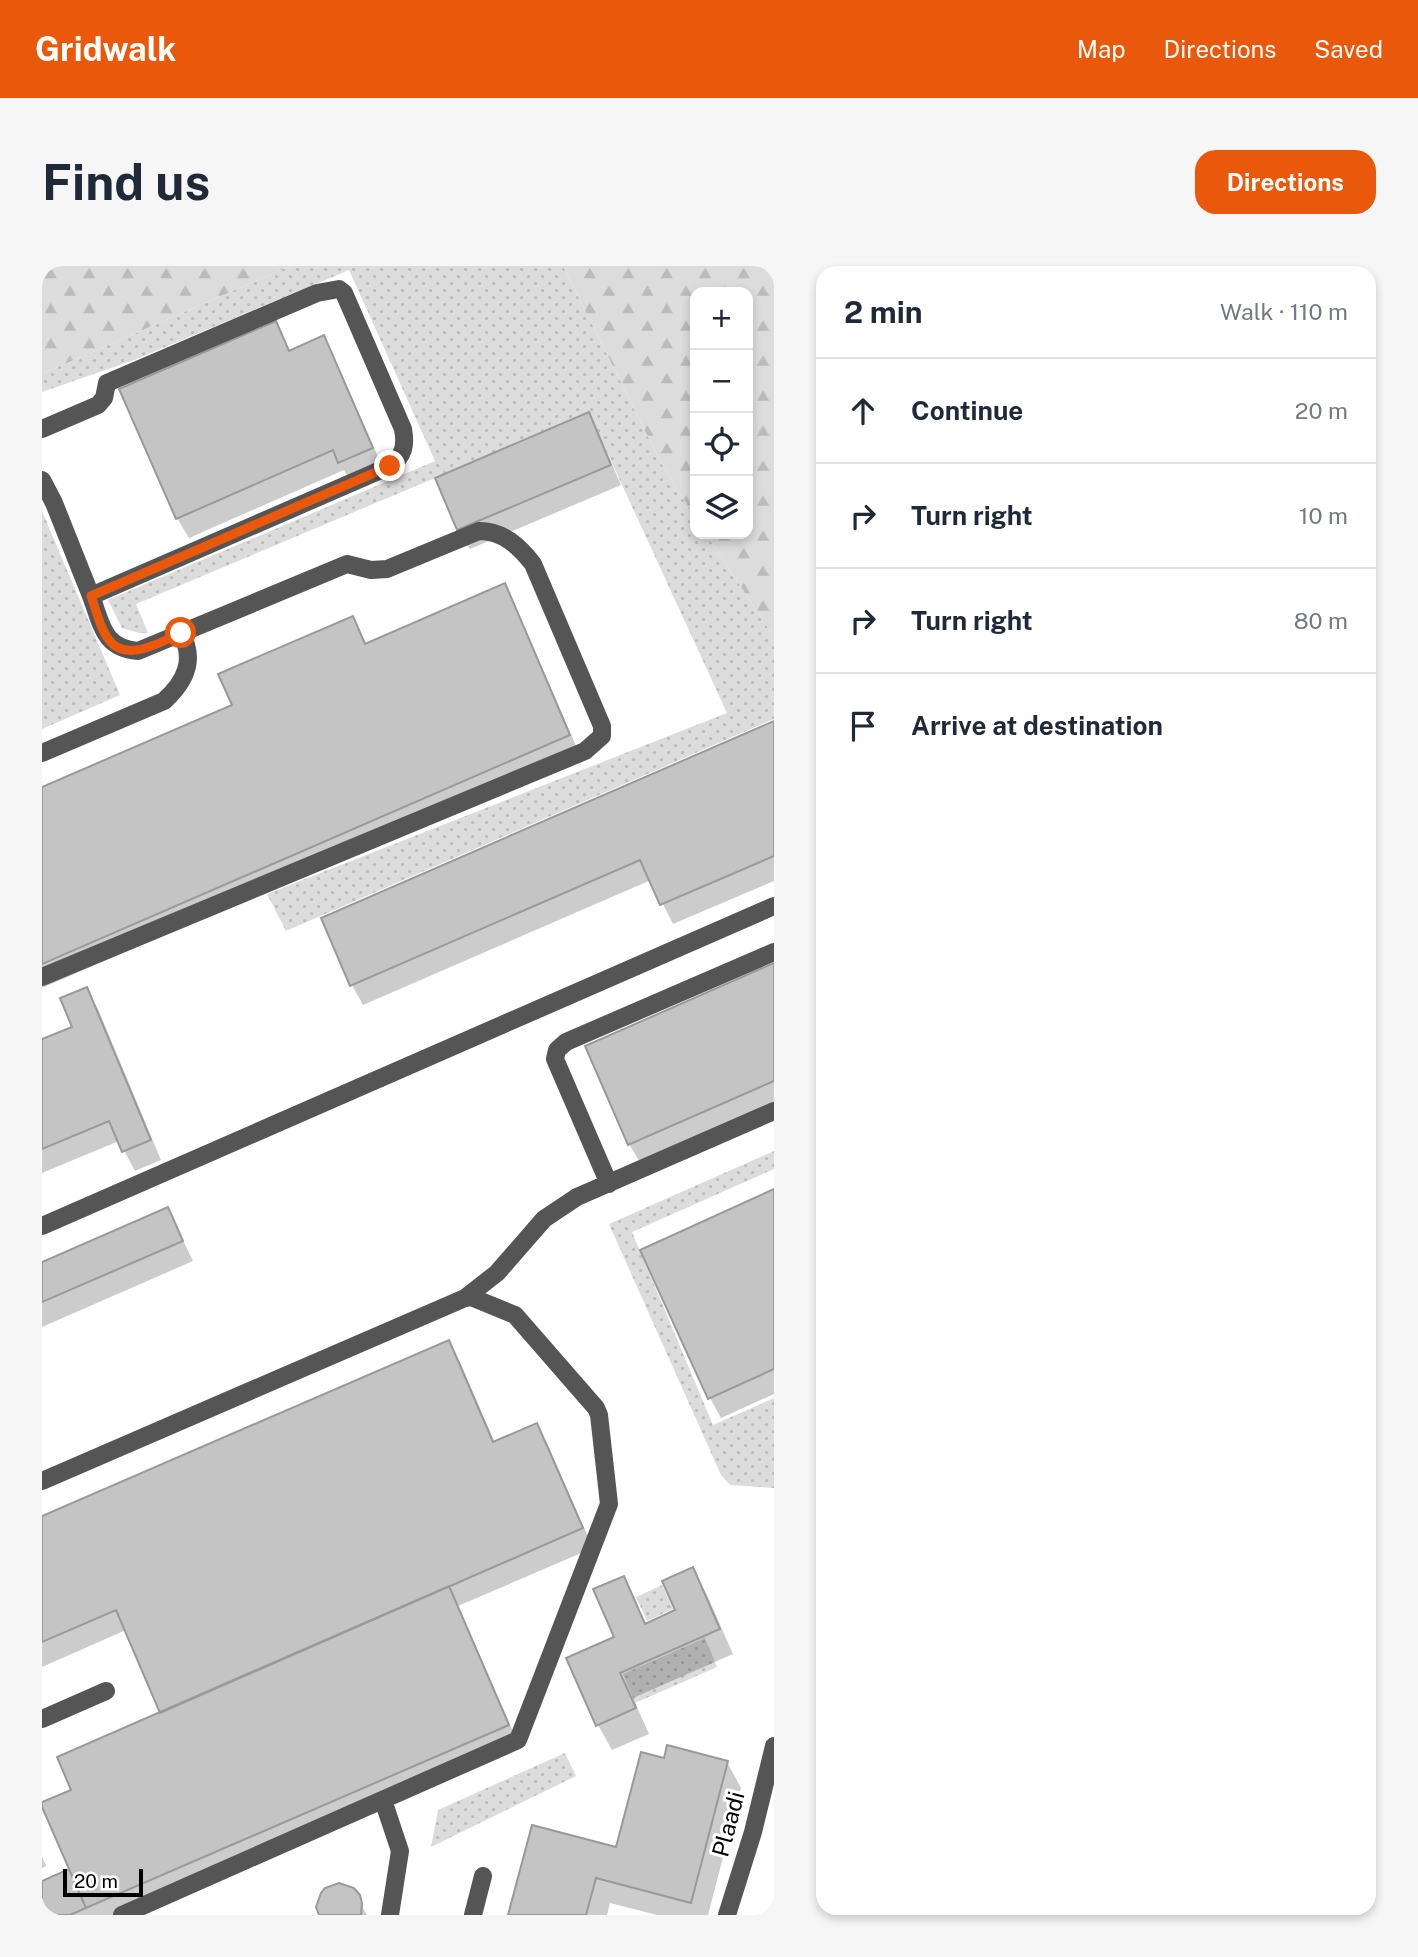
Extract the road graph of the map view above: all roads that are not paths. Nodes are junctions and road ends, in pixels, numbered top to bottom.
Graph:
1 (42, 429) edge
2 (42, 480) edge
3 (91, 596) junction
4 (181, 633) junction
5 (42, 753) edge
6 (774, 906) edge
7 (774, 952) edge
8 (42, 977) edge
9 (774, 1111) edge
10 (609, 1184) junction
11 (42, 1226) edge
12 (465, 1298) junction
13 (42, 1481) edge
14 (106, 1691) dead end
15 (42, 1719) edge
16 (774, 1746) edge
17 (383, 1800) junction
18 (483, 1876) dead end
19 (121, 1915) edge
20 (390, 1915) edge
21 (473, 1915) edge
22 (727, 1915) edge

1 - 3 street
2 - 3 street
3 - 4 street
4 - 5 street
4 - 8 street
6 - 11 street
7 - 10 street
9 - 10 street
10 - 12 street
12 - 13 street
12 - 17 street
14 - 15 street
16 - 22 street, Plaadi
17 - 19 street
17 - 20 street
18 - 21 street

